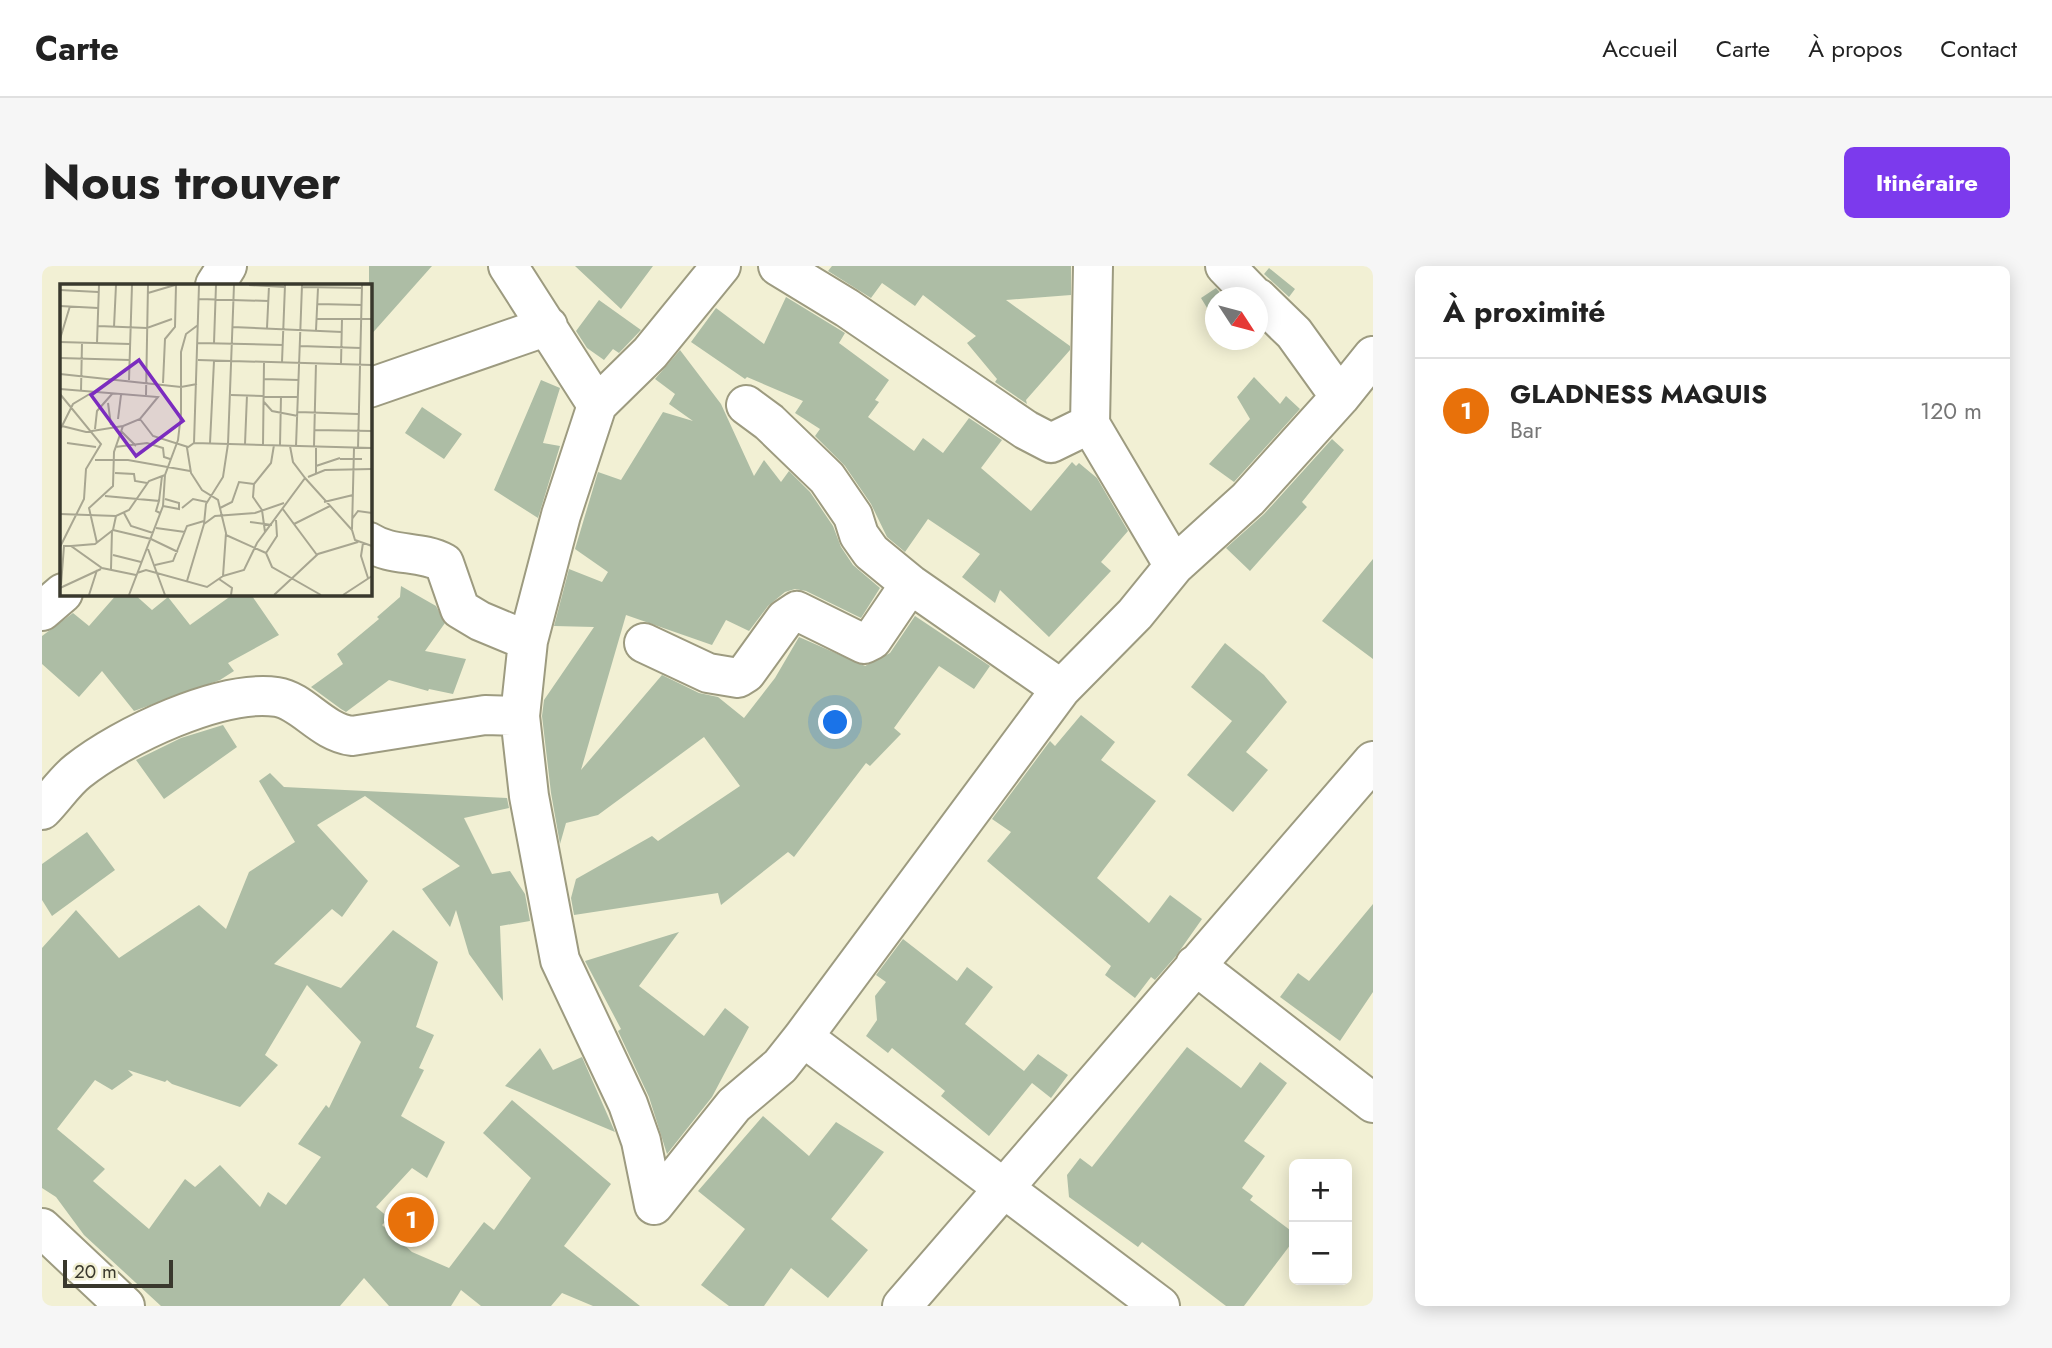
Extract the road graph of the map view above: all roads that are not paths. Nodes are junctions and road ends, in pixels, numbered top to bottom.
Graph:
1 (227, 266) edge
2 (508, 266) edge
3 (721, 266) edge
4 (778, 266) edge
5 (1093, 266) edge
6 (1225, 266) edge
7 (216, 284) edge
8 (1246, 287) edge
9 (1268, 308) edge
10 (548, 326) junction
11 (1373, 356) edge
12 (371, 387) edge
13 (1340, 397) junction
14 (597, 405) junction
15 (746, 405) dead end
16 (1090, 424) junction
17 (371, 543) edge
18 (1174, 566) junction
19 (910, 584) junction
20 (61, 595) edge
21 (42, 611) edge
22 (528, 642) junction
23 (644, 643) dead end
24 (1061, 689) junction
25 (520, 716) junction
26 (1373, 761) edge
27 (42, 810) edge
28 (1195, 965) junction
29 (803, 1037) junction
30 (1373, 1103) edge
31 (1005, 1187) junction
32 (42, 1228) edge
33 (125, 1306) edge
34 (902, 1306) edge
35 (1160, 1306) edge

1 - 7 street
2 - 10 street
3 - 14 street
4 - 16 street
5 - 16 street
6 - 8 street
9 - 13 street
10 - 12 street
10 - 14 street
11 - 13 street
13 - 18 street
14 - 22 street
15 - 19 street
16 - 18 street
17 - 22 street
18 - 24 street
19 - 23 street
19 - 24 street
20 - 21 street
22 - 25 street
24 - 29 street
25 - 27 street
25 - 29 street
26 - 28 street
28 - 30 street
28 - 31 street
29 - 31 street
31 - 34 street
31 - 35 street
32 - 33 street

